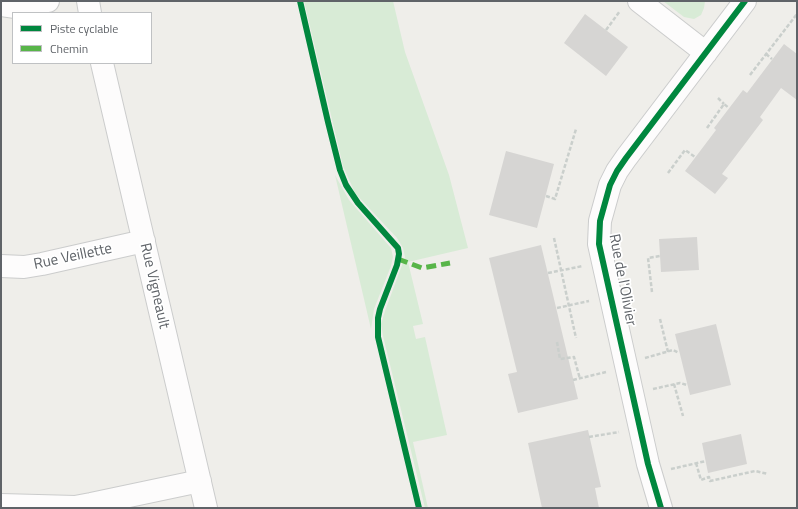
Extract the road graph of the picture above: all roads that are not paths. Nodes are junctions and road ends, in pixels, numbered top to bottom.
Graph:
1 (48, 1) edge
2 (88, 1) edge
3 (739, 3) edge
4 (631, 4) edge
5 (1, 5) edge
6 (90, 12) edge
7 (706, 53) junction
8 (102, 64) edge
9 (144, 241) junction
10 (1, 266) edge
11 (200, 481) junction
12 (1, 505) edge
13 (206, 508) edge
14 (661, 508) edge

1 - 5 street
2 - 6 street
3 - 7 street, Rue de l'Olivier
4 - 7 street
7 - 14 street, Rue de l'Olivier
8 - 9 street, Rue Vigneault
9 - 10 street, Rue Veillette
9 - 11 street, Rue Vigneault
11 - 12 street
11 - 13 street, Rue Vigneault

